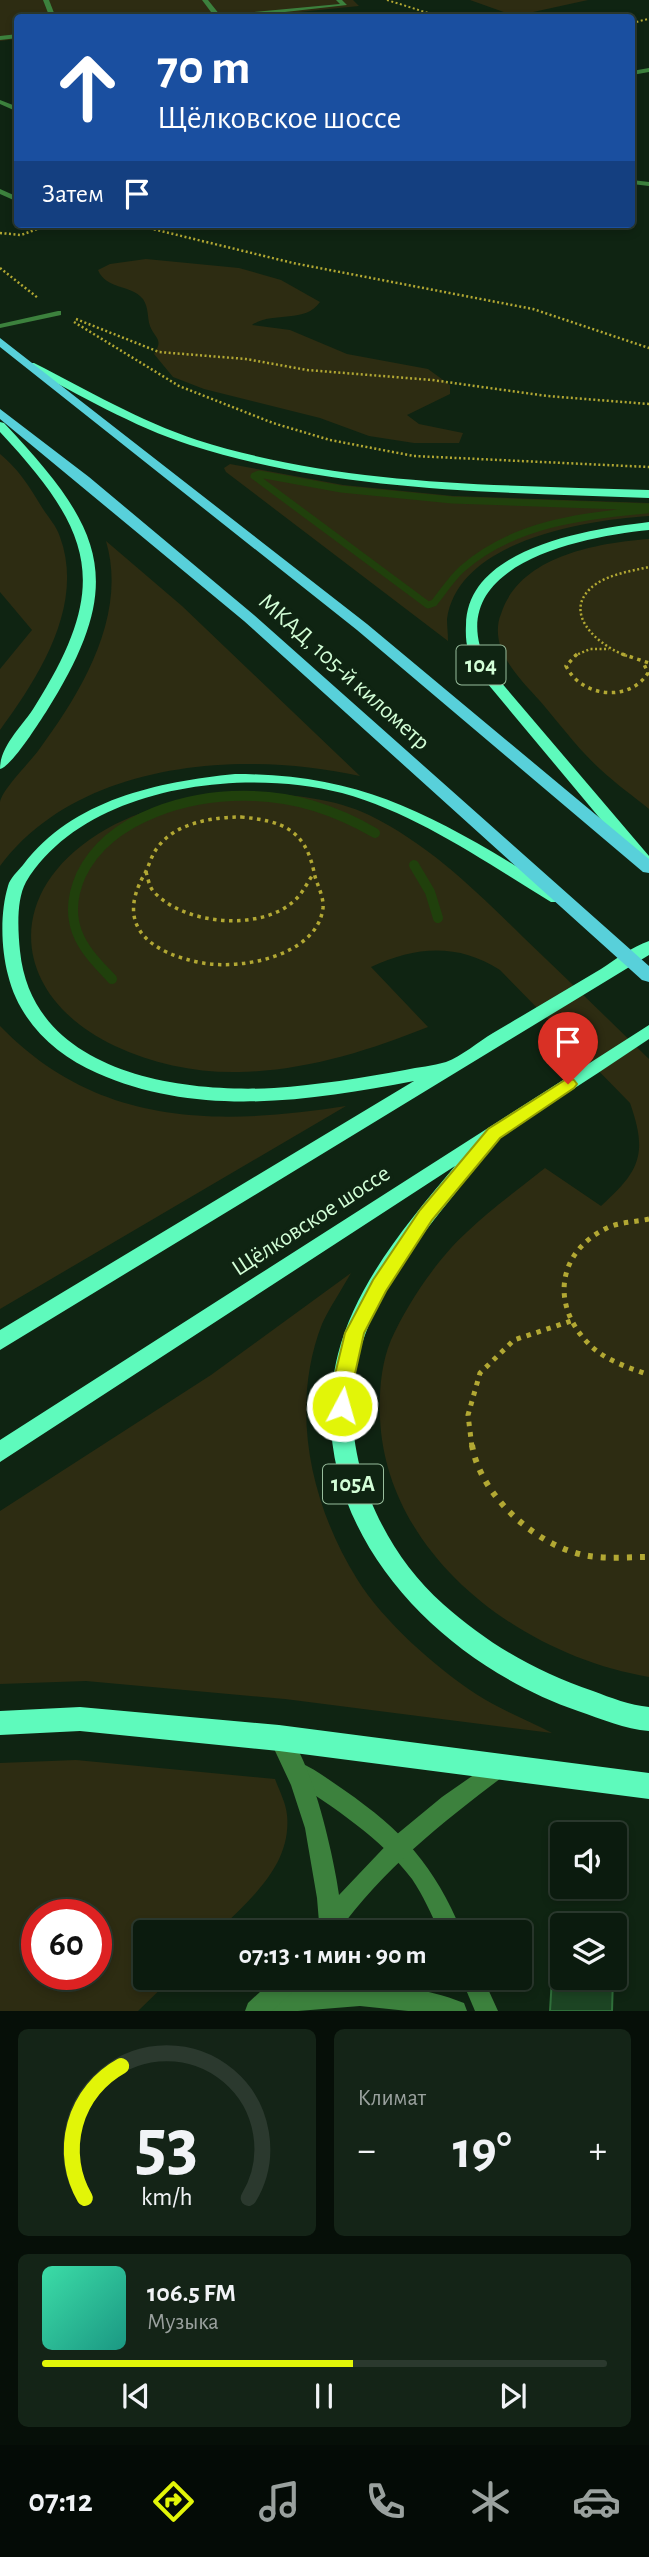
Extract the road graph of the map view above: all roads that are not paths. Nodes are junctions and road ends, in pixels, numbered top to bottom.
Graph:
1 (205, 0) edge
2 (339, 0) edge
3 (216, 14) edge
4 (250, 14) edge
5 (58, 313) road end
6 (0, 326) edge
7 (0, 341) edge
8 (30, 365) junction
9 (0, 413) edge
10 (0, 425) edge
11 (649, 494) edge
12 (649, 526) edge
13 (0, 765) edge
14 (649, 867) edge
15 (571, 906) junction
16 (649, 947) edge
17 (649, 976) edge
18 (649, 1031) edge
19 (455, 1066) junction
20 (501, 1128) junction
21 (0, 1341) edge
22 (0, 1452) edge
23 (649, 1719) edge
24 (0, 1723) edge
25 (279, 1738) junction
26 (499, 1766) junction
27 (298, 1772) junction
28 (649, 1786) edge
29 (398, 1847) junction
30 (327, 1920) edge
31 (333, 1920) edge
32 (445, 1920) edge
33 (279, 1990) edge
34 (477, 1990) edge
35 (258, 2010) edge
36 (456, 2011) edge
37 (487, 2011) edge

1 - 3 street
2 - 4 street
5 - 6 street
7 - 8 highway, МКАД, 105-й километр
8 - 11 main road
8 - 14 highway, МКАД, 105-й километр
9 - 15 highway, МКАД, 105-й километр
10 - 13 main road
12 - 14 main road, 104
15 - 17 highway, МКАД, 105-й километр
15 - 19 main road
16 - 19 main road
18 - 20 main road, Щёлковское шоссе
19 - 21 main road
20 - 22 main road, Щёлковское шоссе
20 - 23 main road, 105A
24 - 25 main road
25 - 26 main road
25 - 27 street
26 - 28 main road
26 - 29 street
27 - 29 street
27 - 30 street
29 - 31 street
29 - 32 street
33 - 35 street
34 - 37 street
35 - 36 street

